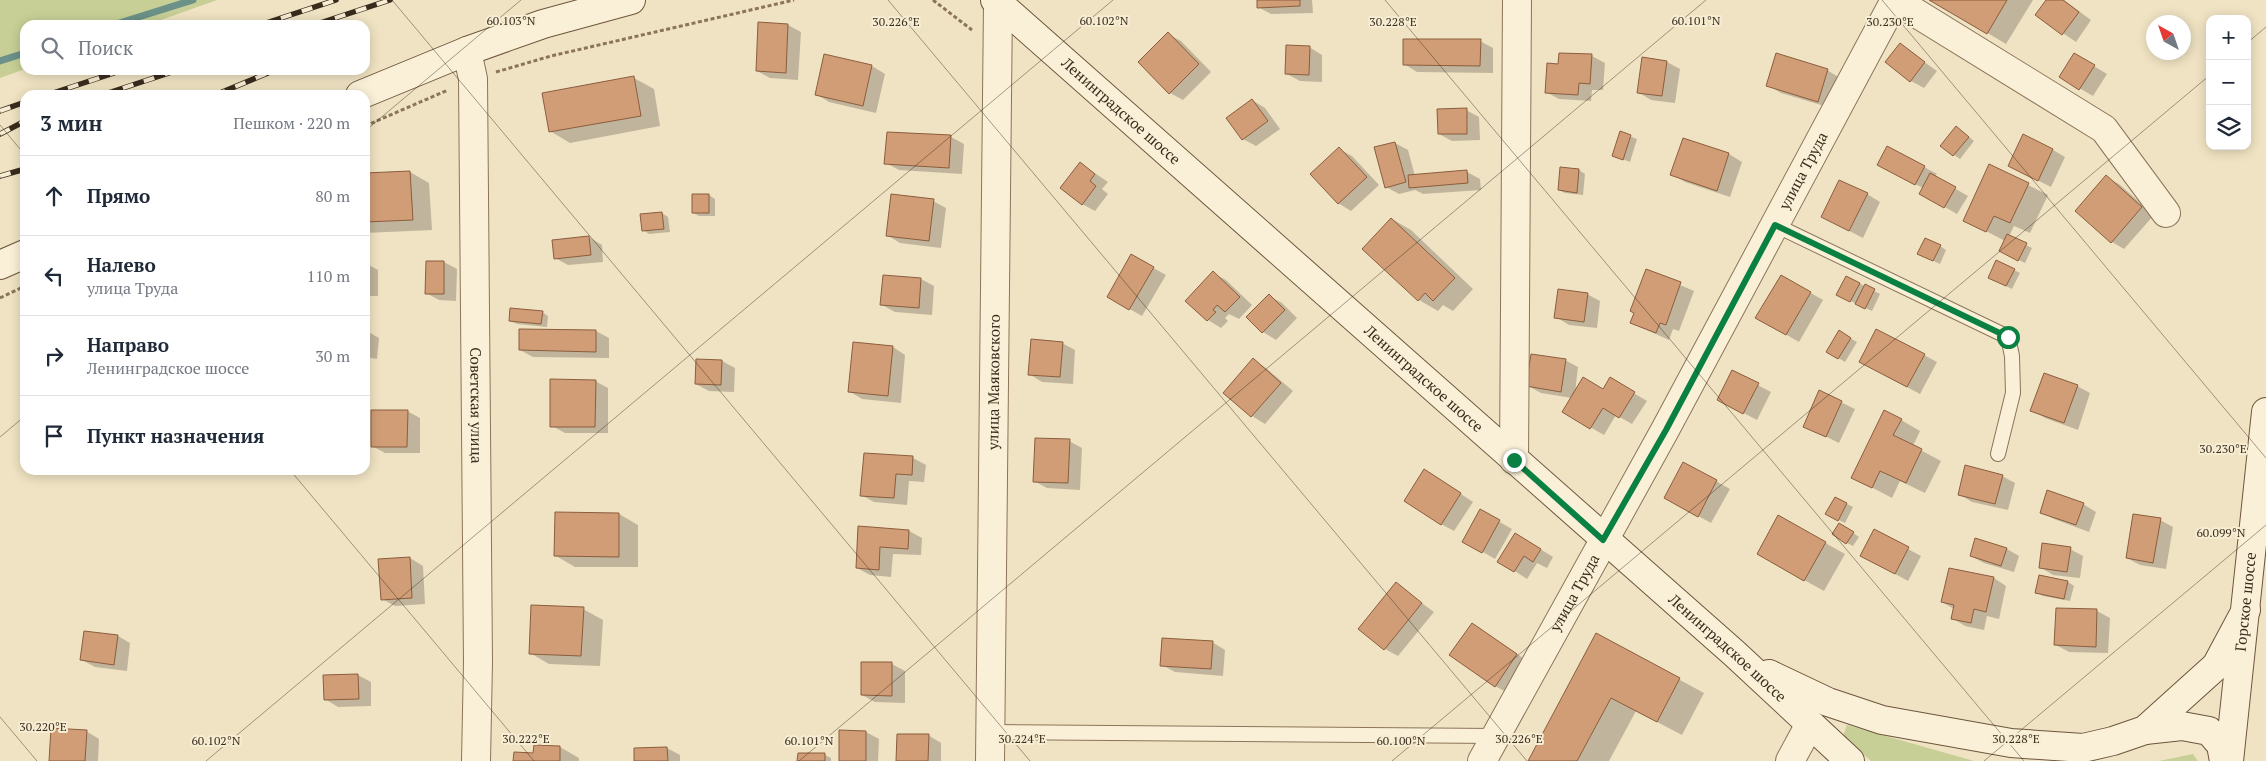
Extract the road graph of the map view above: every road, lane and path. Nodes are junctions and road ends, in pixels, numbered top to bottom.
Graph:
1 (632, 0) edge
2 (794, 0) edge
3 (933, 0) edge
4 (1517, 0) edge
5 (1895, 0) edge
6 (997, 1) edge
7 (467, 51) junction
8 (998, 51) junction
9 (473, 79) junction
10 (370, 91) edge
11 (370, 124) edge
12 (2166, 212) dead end
13 (1775, 225) junction
14 (20, 256) edge
15 (0, 265) edge
16 (20, 288) edge
17 (0, 298) edge
18 (2266, 412) edge
19 (1998, 454) dead end
20 (1514, 460) junction
21 (1603, 540) junction
22 (2246, 610) junction
23 (1735, 654) junction
24 (1810, 724) junction
25 (2146, 730) junction
26 (991, 732) junction
27 (1496, 736) junction
28 (476, 761) edge
29 (990, 761) edge
30 (1482, 761) edge
31 (1790, 761) edge
32 (1850, 761) edge
33 (2224, 761) edge
34 (2229, 761) edge

1 - 7 street
2 - 9 path
3 - 8 path
4 - 20 street
5 - 12 street
5 - 13 street, улица Труда
6 - 8 street, улица Маяковского
6 - 20 street, Ленинградское шоссе
7 - 9 street, Советская улица
7 - 10 street
8 - 26 street, улица Маяковского
9 - 11 path
9 - 28 street, Советская улица
13 - 19 lane
13 - 21 street, улица Труда
14 - 15 street
16 - 17 path
18 - 22 street, Горское шоссе
20 - 21 street, Ленинградское шоссе
21 - 23 street, Ленинградское шоссе
21 - 27 street, улица Труда
22 - 25 street
22 - 34 street, Горское шоссе
23 - 24 street, Ленинградское шоссе
23 - 25 street
24 - 31 street
24 - 32 street, Ленинградское шоссе
25 - 33 street
26 - 27 lane
26 - 29 street, улица Маяковского
27 - 30 street, улица Труда

